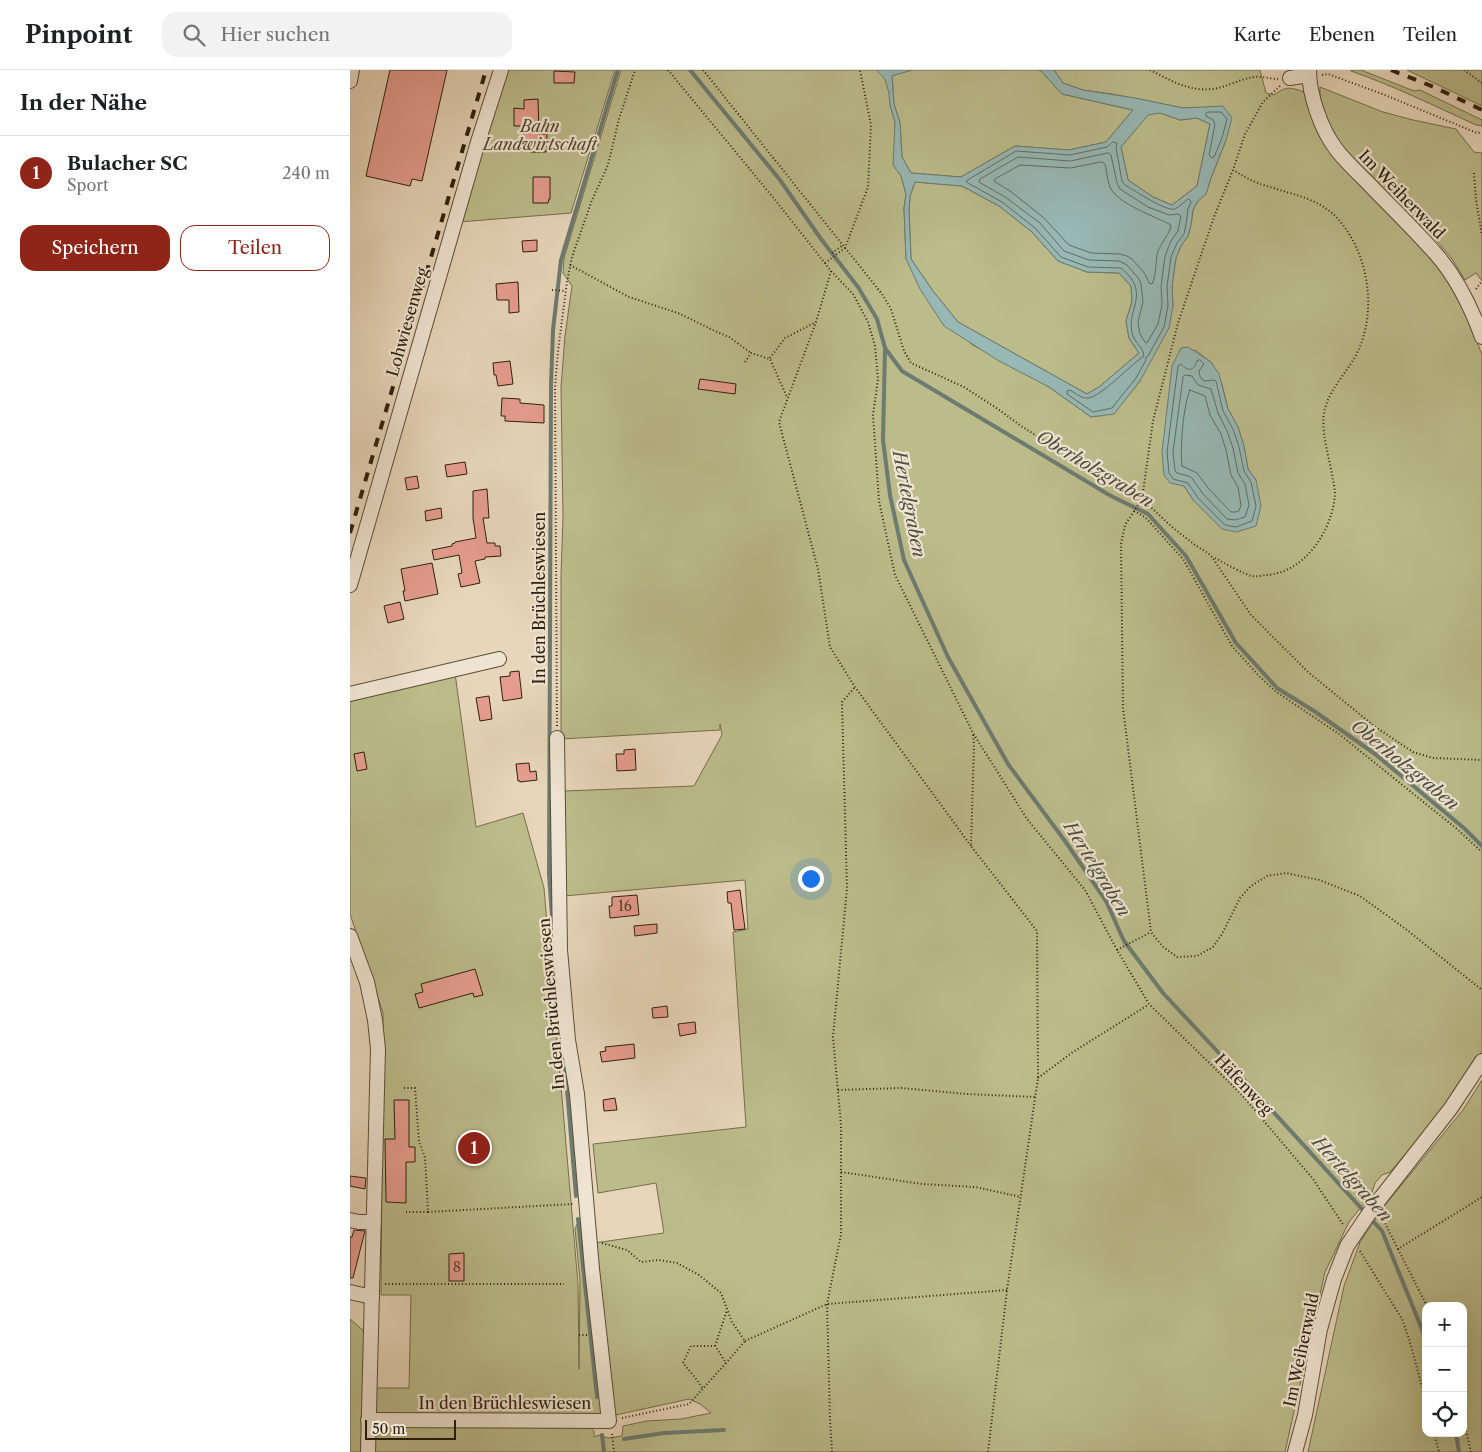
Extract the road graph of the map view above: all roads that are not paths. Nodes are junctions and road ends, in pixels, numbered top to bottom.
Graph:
1 (352, 70) edge
2 (501, 70) edge
3 (1309, 73) edge
4 (1290, 78) road end
5 (350, 81) edge
6 (1482, 337) edge
7 (350, 585) edge
8 (499, 659) dead end
9 (350, 694) edge
10 (557, 738) road end
11 (350, 936) edge
12 (1482, 1061) edge
13 (350, 1220) edge
14 (374, 1222) junction
15 (372, 1290) junction
16 (350, 1292) edge
17 (368, 1420) junction
18 (368, 1452) edge
19 (1295, 1452) edge

1 - 5 street
2 - 7 street, Lohwiesenweg
3 - 4 street
3 - 6 street, Im Weiherwald
8 - 9 street
10 - 17 street, In den Brüchleswiesen
11 - 14 street
12 - 19 street, Im Weiherwald
13 - 14 street
14 - 15 street
15 - 16 street
15 - 17 street
17 - 18 street

